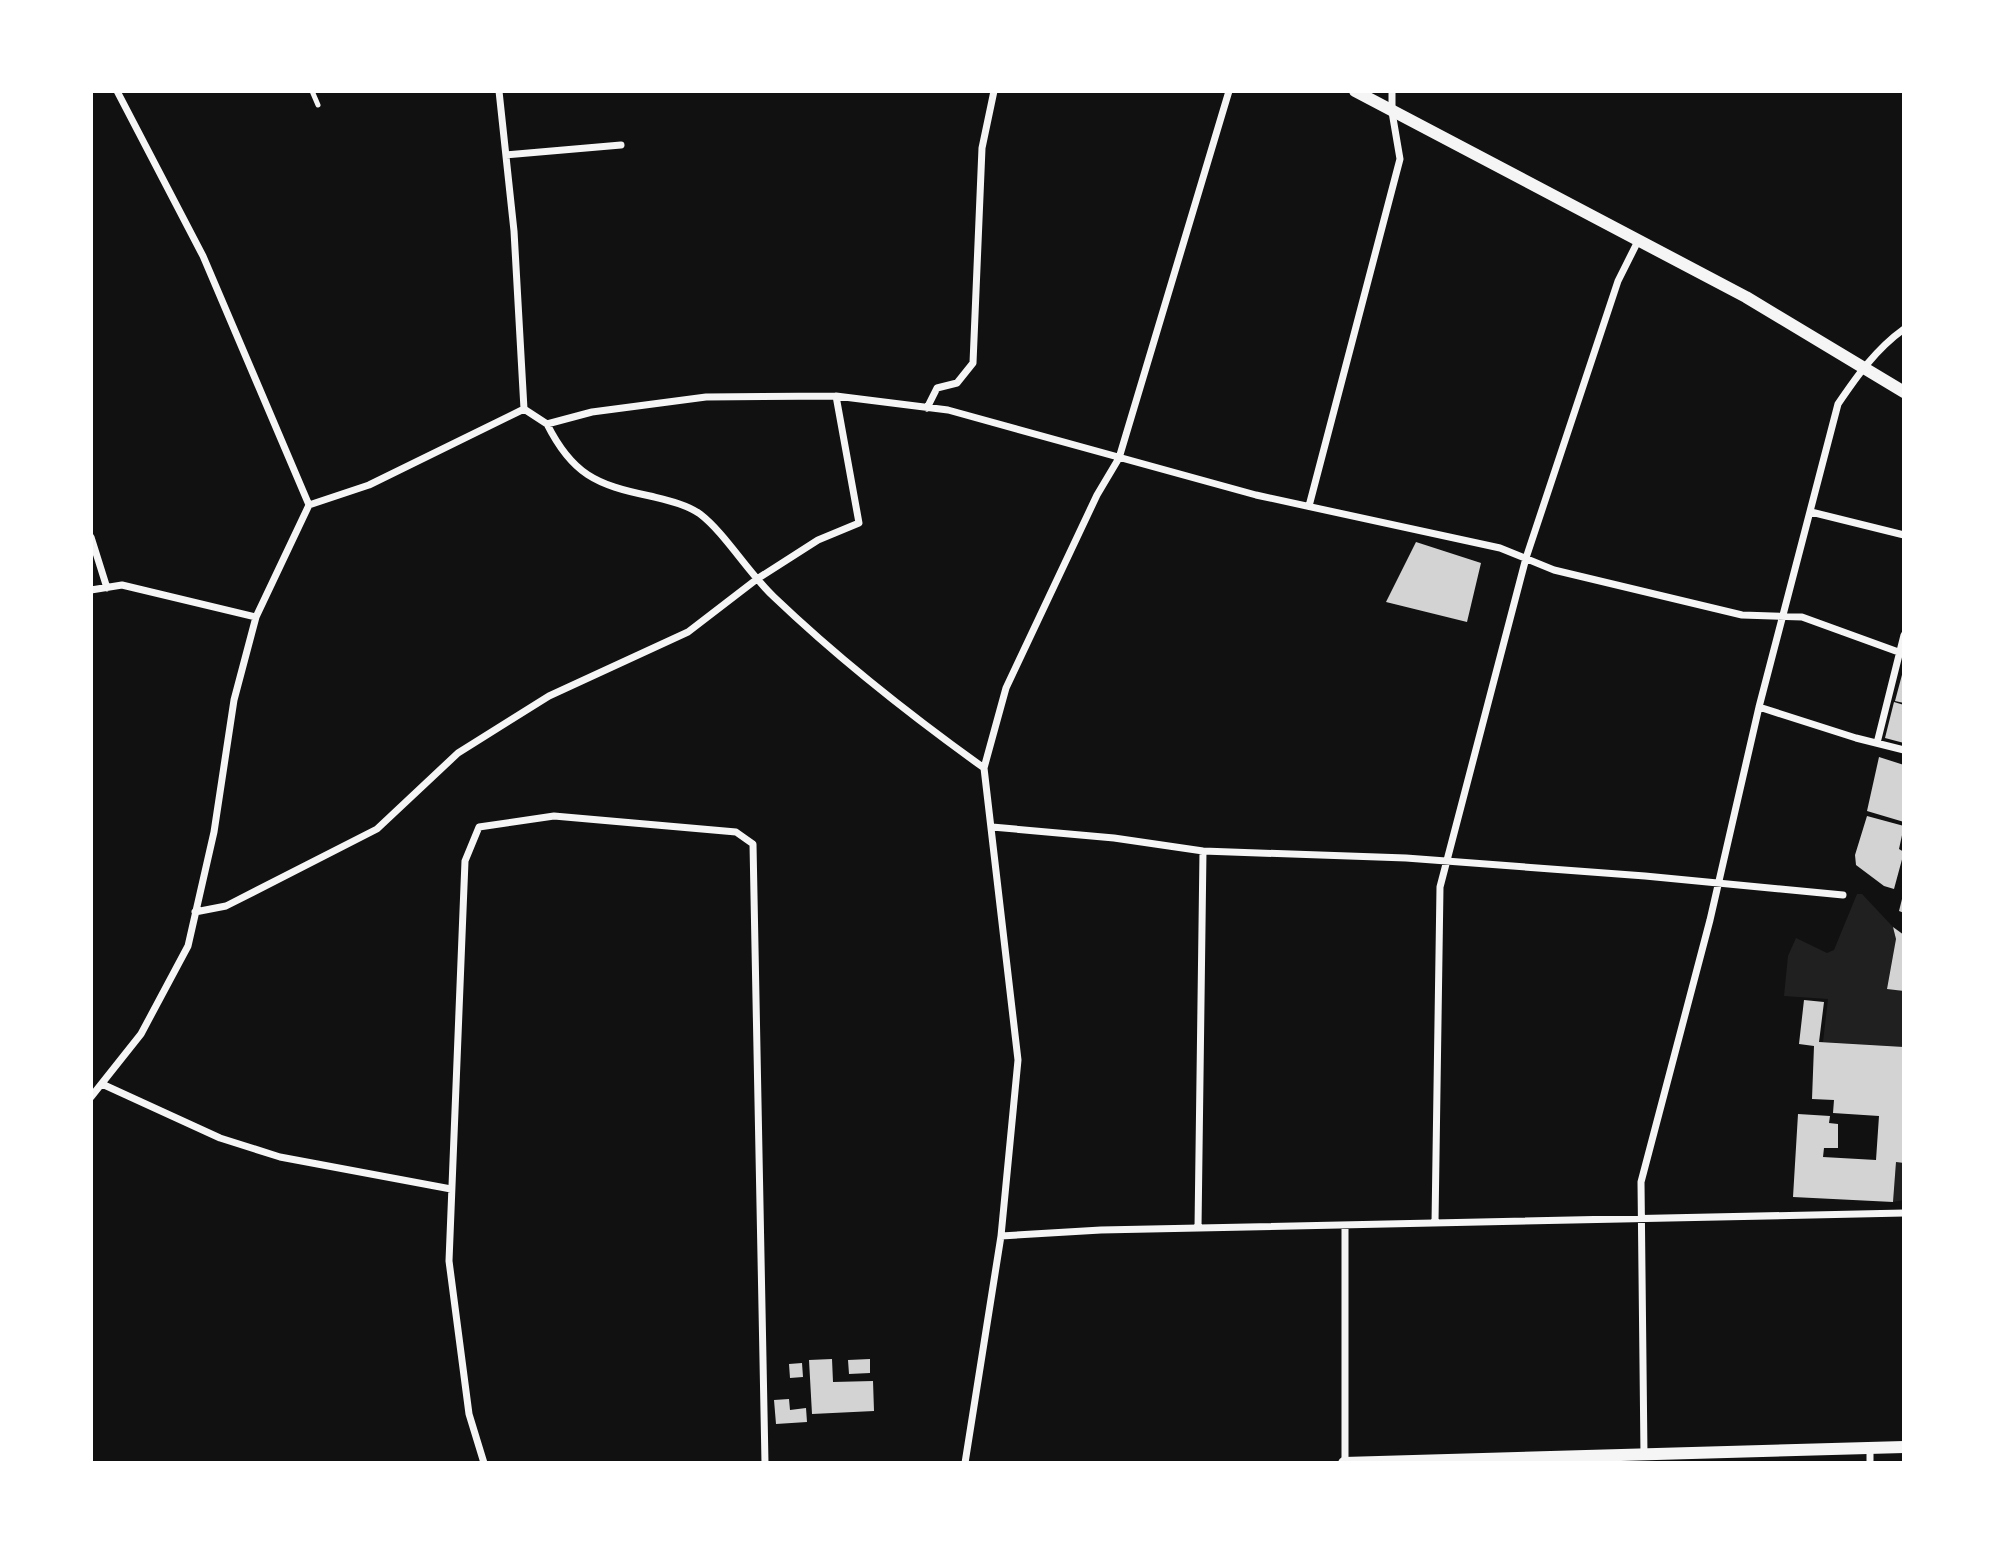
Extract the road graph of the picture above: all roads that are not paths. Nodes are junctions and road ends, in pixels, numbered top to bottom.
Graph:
1 (117, 91) edge
2 (312, 91) edge
3 (499, 91) edge
4 (994, 91) edge
5 (1229, 91) edge
6 (1355, 91) edge
7 (1392, 91) edge
8 (318, 105) dead end
9 (1392, 112) junction
10 (621, 145) dead end
11 (506, 155) junction
12 (1638, 241) junction
13 (1904, 329) edge
14 (1864, 367) junction
15 (1904, 392) edge
16 (836, 396) junction
17 (927, 408) junction
18 (524, 409) junction
19 (547, 424) junction
20 (1119, 458) junction
21 (309, 505) junction
22 (1309, 506) junction
23 (1811, 512) junction
24 (1904, 535) edge
25 (91, 537) edge
26 (1526, 558) junction
27 (757, 579) junction
28 (107, 588) junction
29 (91, 590) edge
30 (256, 617) junction
31 (1784, 618) junction
32 (1904, 635) edge
33 (1902, 653) edge
34 (1759, 707) junction
35 (1877, 743) junction
36 (1904, 750) edge
37 (984, 768) junction
38 (992, 827) junction
39 (1203, 851) junction
40 (1447, 862) junction
41 (1717, 885) junction
42 (1843, 895) dead end
43 (195, 912) junction
44 (102, 1084) junction
45 (91, 1097) edge
46 (451, 1189) junction
47 (1904, 1213) edge
48 (1640, 1217) junction
49 (1435, 1223) junction
50 (1345, 1225) junction
51 (1198, 1228) junction
52 (1001, 1236) junction
53 (1904, 1447) edge
54 (1870, 1448) junction
55 (1644, 1455) junction
56 (484, 1463) edge
57 (765, 1463) edge
58 (965, 1463) edge
59 (1345, 1463) edge
60 (1870, 1463) edge

1 - 21 street
2 - 8 lane
3 - 11 street
4 - 17 street
5 - 20 street
6 - 9 street
7 - 9 street
9 - 12 street
9 - 22 street
10 - 11 street
11 - 18 street
12 - 14 street
12 - 26 street
13 - 14 street
14 - 15 street
14 - 23 street
16 - 17 street
16 - 19 street
16 - 27 street
17 - 20 street
18 - 19 street
18 - 21 street
19 - 27 street
20 - 22 street
20 - 37 street
21 - 30 street
22 - 26 street
23 - 24 street
23 - 31 street
25 - 28 street
26 - 31 street
26 - 40 street
27 - 37 street
27 - 43 street
28 - 29 street
28 - 30 street
30 - 43 street
31 - 33 street
31 - 34 street
32 - 33 street
33 - 35 street
34 - 35 street
34 - 41 street
35 - 36 street
37 - 38 street
38 - 39 street
38 - 52 street
39 - 40 street
39 - 51 street
40 - 41 street
40 - 49 street
41 - 42 street
41 - 48 street
43 - 44 street
44 - 45 street
44 - 46 street
46 - 56 street
46 - 57 street
47 - 48 street
48 - 49 street
48 - 55 street
49 - 50 street
50 - 51 street
50 - 59 street
51 - 52 street
52 - 58 street
53 - 54 street
54 - 55 street
54 - 60 street
55 - 59 street

